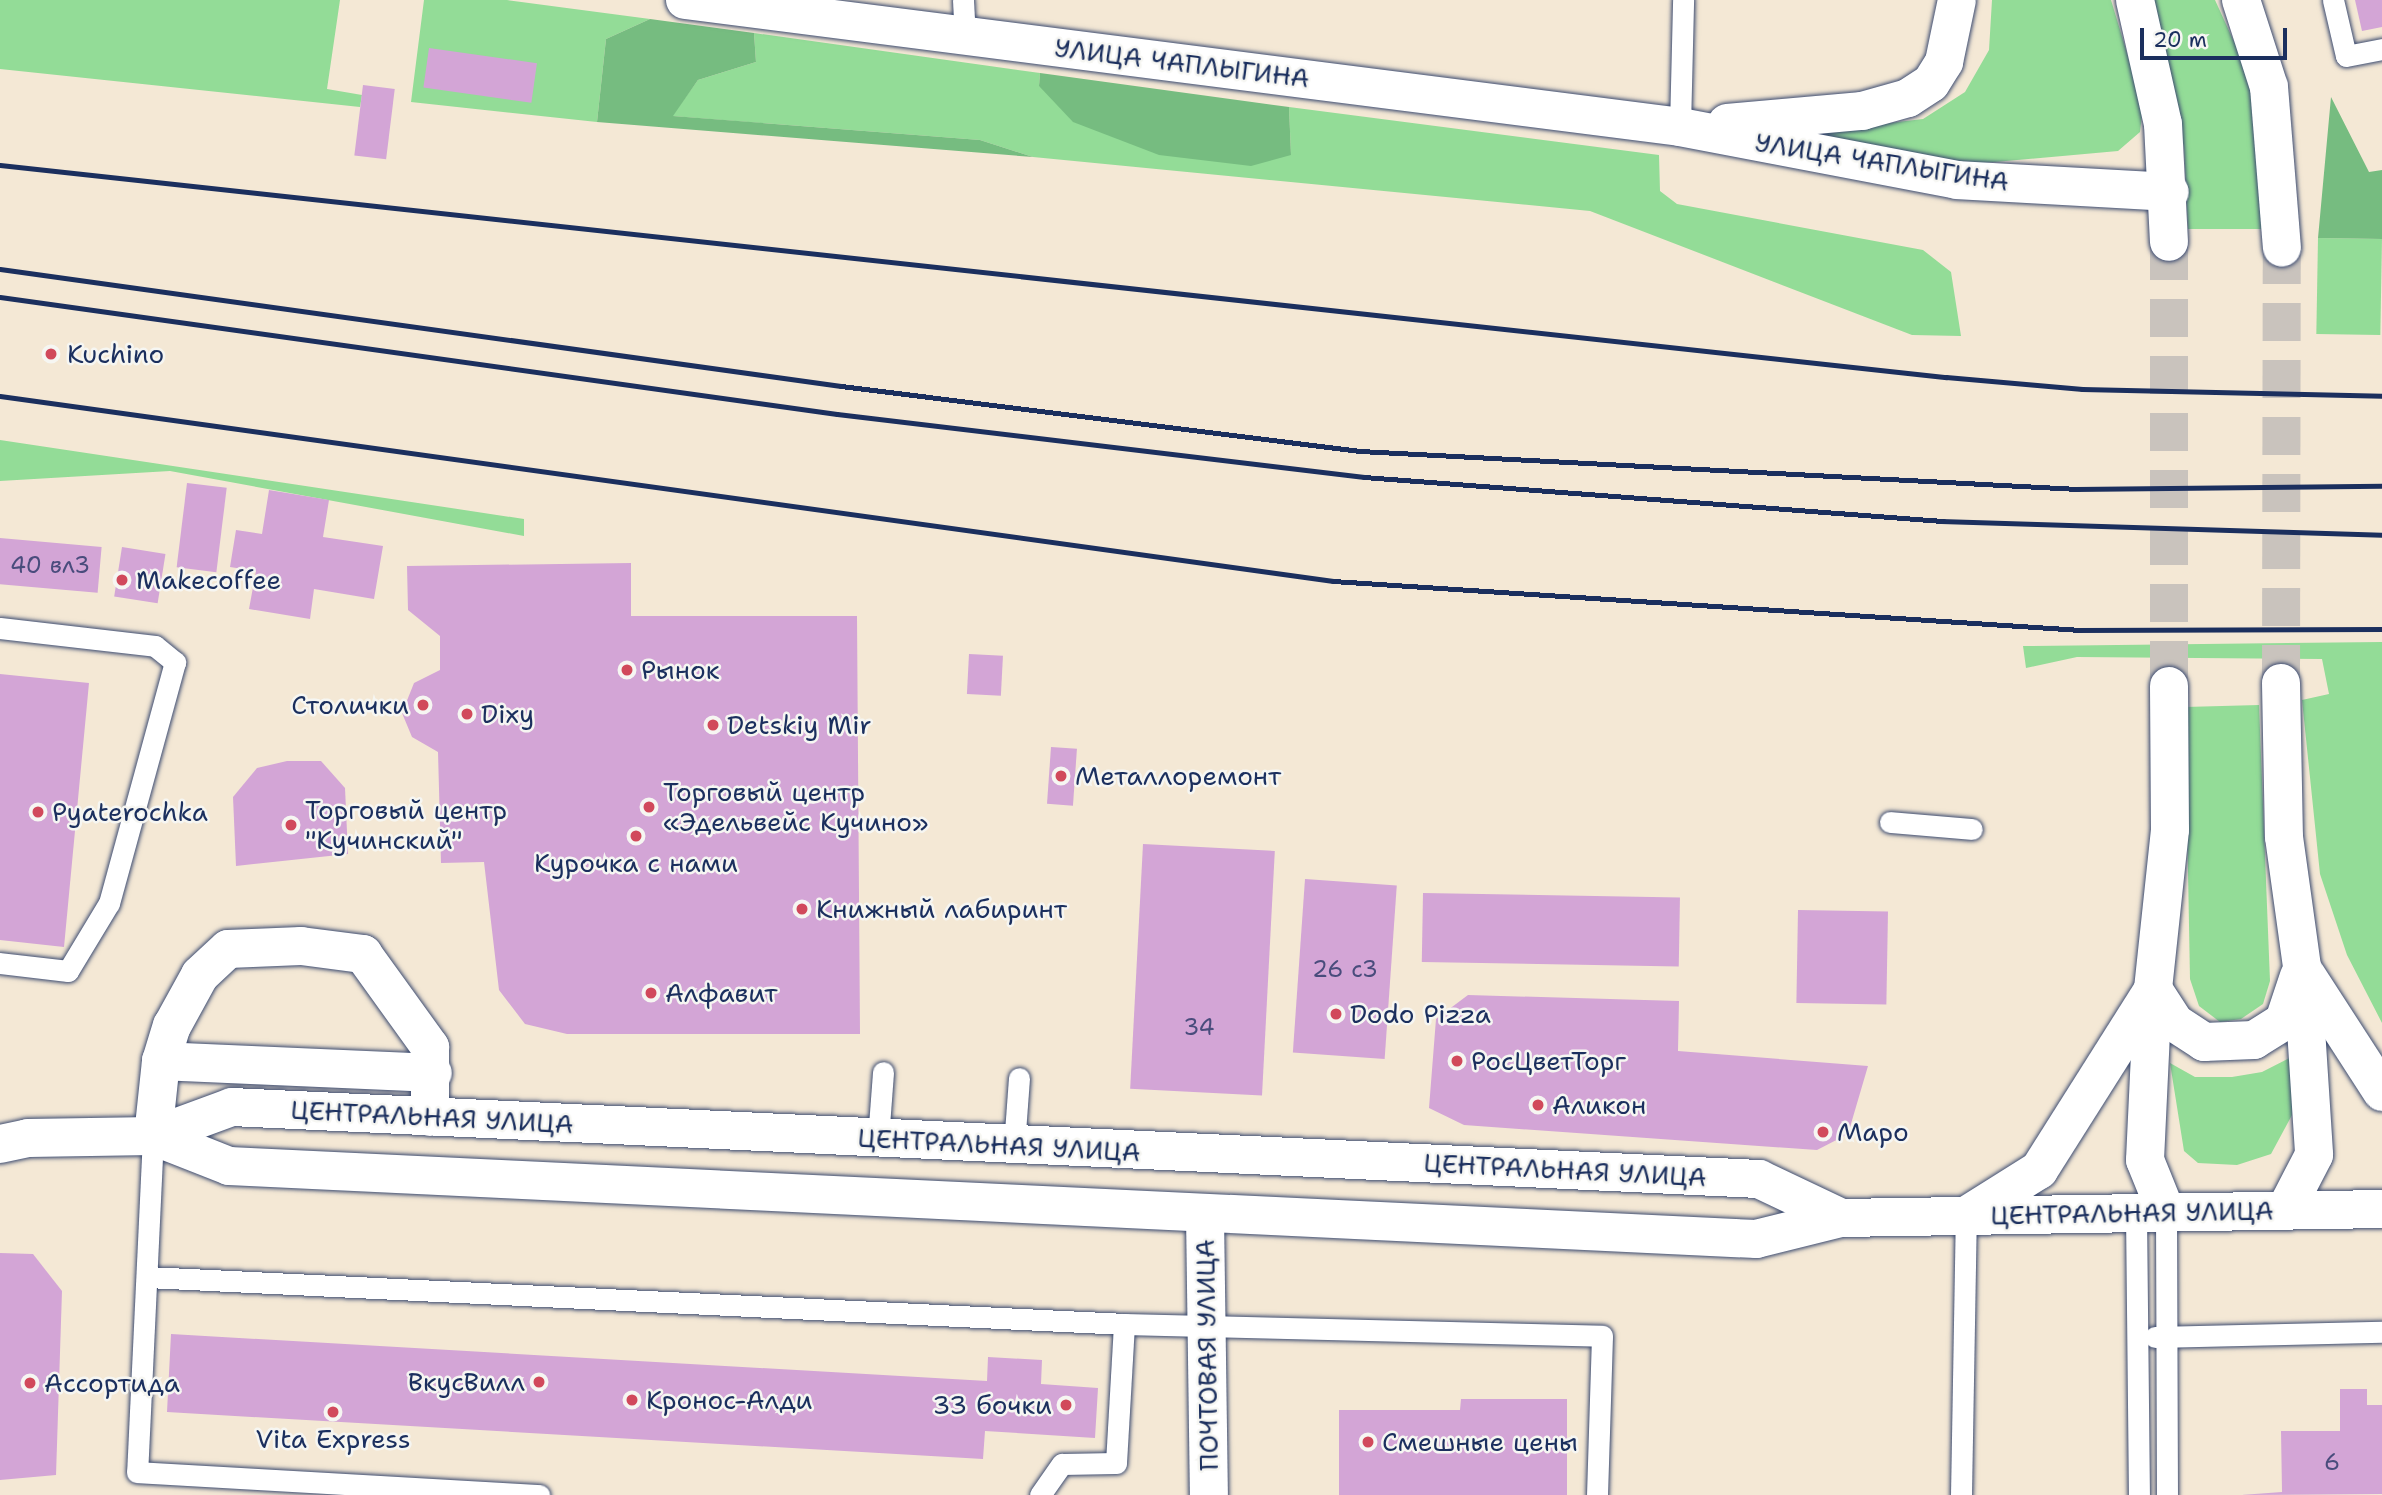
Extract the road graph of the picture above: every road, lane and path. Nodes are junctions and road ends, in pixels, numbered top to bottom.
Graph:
1 (685, 0) edge
2 (1683, 0) edge
3 (1957, 0) edge
4 (2135, 0) edge
5 (2241, 0) edge
6 (2333, 0) edge
7 (964, 18) edge
8 (2382, 49) edge
9 (1679, 127) junction
10 (2170, 192) junction
11 (2169, 242) tunnel mouth
12 (2281, 247) tunnel mouth
13 (0, 628) edge
14 (2281, 683) tunnel mouth
15 (2169, 686) tunnel mouth
16 (1891, 822) dead end
17 (1972, 829) dead end
18 (0, 963) edge
19 (2302, 967) junction
20 (2153, 989) junction
21 (161, 1060) junction
22 (883, 1072) dead end
23 (433, 1073) junction
24 (1019, 1078) dead end
25 (2382, 1092) edge
26 (430, 1117) junction
27 (153, 1136) junction
28 (9, 1138) edge
29 (878, 1139) junction
30 (1014, 1146) junction
31 (2382, 1209) edge
32 (2284, 1211) junction
33 (2151, 1212) junction
34 (1205, 1215) junction
35 (1966, 1216) junction
36 (1841, 1217) junction
37 (147, 1277) junction
38 (1124, 1324) junction
39 (1207, 1325) junction
40 (2382, 1332) edge
41 (2167, 1336) junction
42 (2139, 1337) junction
43 (539, 1495) edge
44 (1040, 1495) edge
45 (1209, 1495) edge
46 (1597, 1495) edge
47 (1961, 1495) edge
48 (2139, 1495) edge
49 (2167, 1495) edge

1 - 7 main road, УЛИЦА ЧАПЛЫГИНА
2 - 9 lane
3 - 9 main road, УЛИЦА ЧАПЛЫГИНА
4 - 10 main road
5 - 12 main road
6 - 8 lane
7 - 9 main road, УЛИЦА ЧАПЛЫГИНА
9 - 10 main road, УЛИЦА ЧАПЛЫГИНА
10 - 11 main road
13 - 18 lane
14 - 19 main road
15 - 20 main road
16 - 17 lane
19 - 20 main road
19 - 25 main road
19 - 32 main road
20 - 33 main road
20 - 35 main road
21 - 23 main road
21 - 23 main road
21 - 27 main road
22 - 29 lane
23 - 26 main road
24 - 30 lane
26 - 27 main road, ЦЕНТРАЛЬНАЯ УЛИЦА
26 - 29 main road, ЦЕНТРАЛЬНАЯ УЛИЦА
27 - 28 main road, ЦЕНТРАЛЬНАЯ УЛИЦА
27 - 34 main road, ЦЕНТРАЛЬНАЯ УЛИЦА
27 - 37 lane
29 - 30 main road, ЦЕНТРАЛЬНАЯ УЛИЦА
30 - 36 main road, ЦЕНТРАЛЬНАЯ УЛИЦА
31 - 32 main road, ЦЕНТРАЛЬНАЯ УЛИЦА
32 - 33 main road, ЦЕНТРАЛЬНАЯ УЛИЦА
33 - 35 main road, ЦЕНТРАЛЬНАЯ УЛИЦА
33 - 41 lane
33 - 42 lane
34 - 36 main road, ЦЕНТРАЛЬНАЯ УЛИЦА
34 - 39 main road, ПОЧТОВАЯ УЛИЦА
35 - 36 main road, ЦЕНТРАЛЬНАЯ УЛИЦА
35 - 47 lane
37 - 38 lane
37 - 43 lane
38 - 39 lane
38 - 44 lane
39 - 45 main road, ПОЧТОВАЯ УЛИЦА
39 - 46 lane
40 - 41 lane
41 - 42 lane
41 - 49 lane
42 - 48 lane

